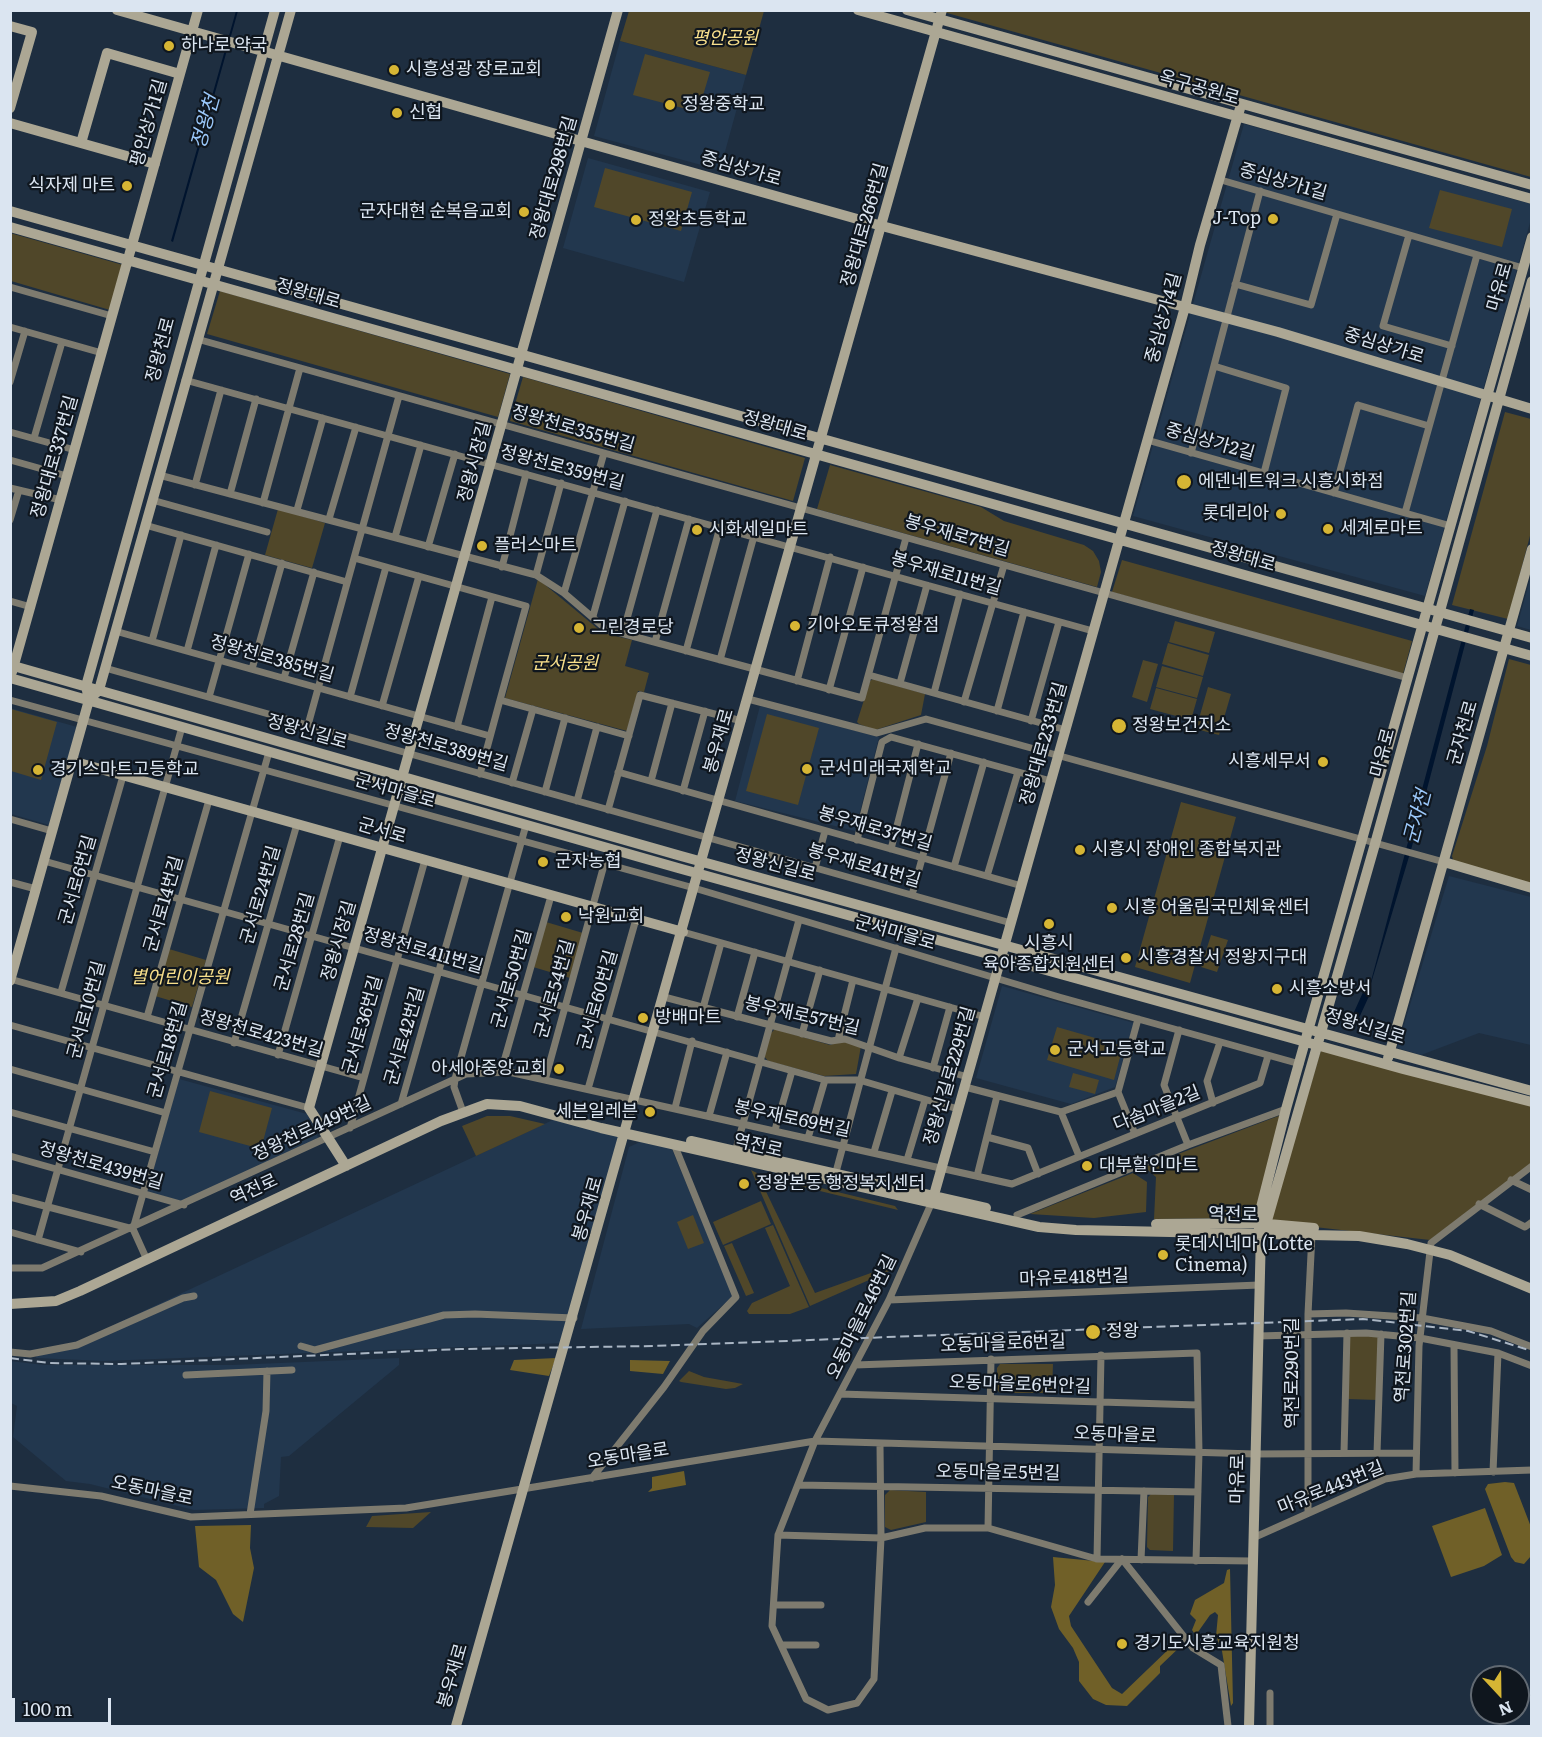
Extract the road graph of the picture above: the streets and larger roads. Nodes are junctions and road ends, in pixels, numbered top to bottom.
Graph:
1 (117, 10) edge
2 (198, 10) edge
3 (275, 10) edge
4 (291, 10) edge
5 (618, 10) edge
6 (858, 10) edge
7 (907, 10) edge
8 (941, 15) edge
9 (10, 26) edge
10 (192, 32) junction
11 (936, 32) junction
12 (263, 52) junction
13 (278, 56) junction
14 (180, 74) junction
15 (10, 108) edge
16 (1240, 111) junction
17 (10, 123) edge
18 (581, 141) junction
19 (81, 143) junction
20 (155, 164) junction
21 (1221, 180) junction
22 (1532, 185) edge
23 (1260, 191) junction
24 (1532, 199) edge
25 (10, 211) edge
26 (1337, 214) junction
27 (882, 226) junction
28 (10, 227) edge
29 (1409, 235) junction
30 (1532, 237) edge
31 (132, 245) junction
32 (1476, 255) junction
33 (128, 260) junction
34 (202, 265) junction
35 (1523, 268) junction
36 (217, 269) junction
37 (198, 280) junction
38 (1532, 281) edge
39 (212, 284) junction
40 (1235, 284) junction
41 (10, 287) edge
42 (1185, 307) junction
43 (112, 316) junction
44 (1226, 318) junction
45 (10, 327) edge
46 (25, 331) junction
47 (197, 339) junction
48 (62, 342) junction
49 (1452, 346) junction
50 (102, 353) junction
51 (522, 355) junction
52 (1214, 366) junction
53 (300, 368) junction
54 (517, 370) junction
55 (185, 380) junction
56 (1443, 381) junction
57 (10, 382) edge
58 (221, 390) junction
59 (1488, 394) junction
60 (399, 396) junction
61 (256, 399) junction
62 (1499, 400) junction
63 (289, 408) junction
64 (1532, 409) edge
65 (323, 418) junction
66 (502, 425) junction
67 (1429, 426) junction
68 (356, 427) junction
69 (10, 432) edge
70 (388, 435) junction
71 (34, 438) junction
72 (822, 439) junction
73 (1148, 440) junction
74 (421, 445) junction
75 (75, 450) junction
76 (604, 453) junction
77 (1191, 453) junction
78 (455, 454) junction
79 (817, 455) junction
80 (10, 460) edge
81 (491, 464) junction
82 (1264, 473) junction
83 (526, 474) junction
84 (159, 475) junction
85 (67, 476) junction
86 (561, 483) junction
87 (195, 485) junction
88 (10, 488) edge
89 (19, 490) junction
90 (593, 492) junction
91 (1334, 493) junction
92 (230, 494) junction
93 (61, 500) junction
94 (152, 500) junction
95 (625, 501) junction
96 (263, 503) junction
97 (802, 509) junction
98 (297, 510) junction
99 (657, 510) junction
100 (1405, 513) junction
101 (329, 519) junction
102 (690, 519) junction
103 (10, 520) edge
104 (1124, 524) junction
105 (145, 525) junction
106 (1451, 526) junction
107 (720, 527) junction
108 (362, 529) junction
109 (267, 531) dead end
110 (181, 535) junction
111 (754, 536) junction
112 (395, 537) junction
113 (906, 538) junction
114 (1119, 540) junction
115 (216, 544) junction
116 (791, 546) junction
117 (428, 547) junction
118 (1531, 553) edge
119 (249, 554) junction
120 (466, 557) junction
121 (354, 558) junction
122 (830, 558) junction
123 (282, 563) junction
124 (1004, 565) junction
125 (386, 567) junction
126 (502, 567) junction
127 (863, 567) junction
128 (314, 572) junction
129 (536, 575) junction
130 (419, 576) junction
131 (896, 576) junction
132 (347, 582) junction
133 (927, 585) junction
134 (456, 587) junction
135 (564, 593) junction
136 (1104, 593) junction
137 (960, 594) junction
138 (492, 597) junction
139 (10, 601) edge
140 (992, 603) junction
141 (31, 607) junction
142 (1427, 609) junction
143 (1024, 612) junction
144 (1440, 613) junction
145 (593, 616) junction
146 (1059, 622) junction
147 (1423, 625) junction
148 (1440, 630) junction
149 (1503, 630) junction
150 (116, 631) junction
151 (1094, 631) junction
152 (623, 633) junction
153 (1532, 638) edge
154 (152, 641) junction
155 (655, 642) junction
156 (15, 643) edge
157 (1498, 646) junction
158 (187, 651) junction
159 (686, 651) junction
160 (1532, 656) edge
161 (220, 660) junction
162 (720, 660) junction
163 (12, 666) edge
164 (105, 668) junction
165 (252, 669) junction
166 (757, 670) junction
167 (869, 675) junction
168 (10, 678) edge
169 (284, 678) junction
170 (1408, 678) junction
171 (797, 681) junction
172 (900, 683) junction
173 (86, 686) junction
174 (318, 688) junction
175 (99, 690) junction
176 (829, 690) junction
177 (934, 693) junction
178 (209, 697) junction
179 (350, 697) junction
180 (748, 699) junction
181 (10, 700) edge
182 (88, 700) junction
183 (500, 700) junction
184 (964, 702) junction
185 (672, 703) junction
186 (382, 706) junction
187 (533, 709) junction
188 (705, 711) junction
189 (997, 711) junction
190 (420, 716) junction
191 (565, 718) junction
192 (83, 719) junction
193 (742, 721) junction
194 (1031, 721) junction
195 (308, 725) junction
196 (182, 727) junction
197 (457, 727) junction
198 (597, 727) junction
199 (1066, 730) junction
200 (490, 736) junction
201 (629, 736) junction
202 (918, 744) junction
203 (177, 745) junction
204 (269, 752) junction
205 (951, 753) junction
206 (409, 754) junction
207 (1059, 754) junction
208 (72, 761) junction
209 (984, 762) junction
210 (263, 769) junction
211 (618, 772) junction
212 (1018, 772) junction
213 (480, 774) junction
214 (123, 776) junction
215 (403, 777) junction
216 (1051, 781) junction
217 (651, 782) junction
218 (512, 783) junction
219 (165, 788) junction
220 (399, 789) junction
221 (683, 791) junction
222 (544, 792) junction
223 (209, 800) junction
224 (577, 801) junction
225 (720, 801) junction
226 (394, 806) junction
227 (608, 810) junction
228 (252, 812) junction
229 (10, 819) edge
230 (297, 824) junction
231 (526, 825) junction
232 (52, 831) junction
233 (825, 831) junction
234 (340, 836) junction
235 (709, 838) junction
236 (857, 840) junction
237 (1362, 840) junction
238 (519, 841) junction
239 (1376, 844) junction
240 (382, 848) junction
241 (891, 849) junction
242 (922, 858) junction
243 (425, 860) junction
244 (44, 861) junction
245 (702, 862) junction
246 (1443, 862) junction
247 (604, 865) junction
248 (954, 867) junction
249 (814, 868) junction
250 (467, 872) junction
251 (699, 874) junction
252 (95, 875) junction
253 (987, 876) junction
254 (10, 882) edge
255 (509, 884) junction
256 (1022, 886) junction
257 (137, 887) junction
258 (694, 888) junction
259 (1532, 888) edge
260 (36, 890) junction
261 (912, 895) junction
262 (552, 896) junction
263 (181, 899) junction
264 (594, 907) junction
265 (224, 911) junction
266 (636, 919) junction
267 (799, 920) junction
268 (268, 923) junction
269 (1011, 923) junction
270 (683, 932) junction
271 (312, 936) junction
272 (721, 943) junction
273 (1005, 946) junction
274 (354, 947) junction
275 (896, 948) junction
276 (755, 952) junction
277 (1001, 958) junction
278 (397, 959) junction
279 (787, 961) junction
280 (820, 970) junction
281 (439, 971) junction
282 (996, 978) junction
283 (11, 980) edge
284 (853, 980) junction
285 (482, 983) junction
286 (886, 989) junction
287 (61, 992) junction
288 (523, 994) junction
289 (664, 997) junction
290 (918, 998) junction
291 (103, 1004) junction
292 (566, 1006) junction
293 (950, 1007) junction
294 (703, 1008) junction
295 (147, 1017) junction
296 (737, 1017) junction
297 (985, 1017) junction
298 (608, 1018) junction
299 (1138, 1019) junction
300 (10, 1025) edge
301 (769, 1026) junction
302 (1311, 1028) junction
303 (190, 1029) junction
304 (1179, 1030) junction
305 (655, 1031) junction
306 (1322, 1032) junction
307 (802, 1034) junction
308 (838, 1040) junction
309 (692, 1041) junction
310 (1220, 1042) junction
311 (234, 1043) junction
312 (1306, 1043) junction
313 (1318, 1046) junction
314 (869, 1047) junction
315 (92, 1048) junction
316 (727, 1052) junction
317 (1389, 1052) junction
318 (278, 1055) junction
319 (1268, 1056) junction
320 (899, 1058) junction
321 (759, 1061) junction
322 (1300, 1064) junction
323 (1386, 1064) junction
324 (321, 1067) junction
325 (933, 1068) junction
326 (10, 1069) edge
327 (792, 1071) junction
328 (178, 1072) junction
329 (501, 1072) junction
330 (364, 1078) junction
331 (455, 1079) junction
332 (546, 1080) junction
333 (825, 1080) junction
334 (859, 1080) junction
335 (966, 1082) junction
336 (80, 1089) junction
337 (588, 1089) junction
338 (892, 1090) junction
339 (1532, 1091) edge
340 (1118, 1092) junction
341 (997, 1096) junction
342 (636, 1099) junction
343 (925, 1100) junction
344 (1532, 1102) edge
345 (1213, 1103) junction
346 (401, 1104) junction
347 (309, 1108) junction
348 (675, 1108) junction
349 (462, 1109) junction
350 (958, 1109) junction
351 (1286, 1109) junction
352 (10, 1112) edge
353 (1061, 1112) junction
354 (166, 1113) junction
355 (709, 1116) junction
356 (1177, 1117) junction
357 (742, 1123) junction
358 (69, 1128) junction
359 (350, 1128) junction
360 (627, 1130) junction
361 (775, 1131) junction
362 (1135, 1134) junction
363 (987, 1137) junction
364 (328, 1138) junction
365 (808, 1138) junction
366 (674, 1144) junction
367 (841, 1145) junction
368 (1188, 1145) junction
369 (736, 1149) junction
370 (155, 1152) junction
371 (874, 1152) junction
372 (10, 1156) edge
373 (1079, 1156) junction
374 (907, 1160) junction
375 (345, 1164) junction
376 (1532, 1166) edge
377 (941, 1168) junction
378 (58, 1169) junction
379 (836, 1172) junction
380 (1038, 1174) junction
381 (977, 1176) junction
382 (1511, 1180) junction
383 (1532, 1190) edge
384 (143, 1193) junction
385 (10, 1197) edge
386 (932, 1200) junction
387 (1479, 1204) junction
388 (184, 1205) junction
389 (47, 1206) junction
390 (1017, 1215) junction
391 (1532, 1222) edge
392 (1261, 1226) junction
393 (133, 1229) junction
394 (10, 1232) edge
395 (1312, 1234) junction
396 (38, 1240) junction
397 (1430, 1246) junction
398 (81, 1252) junction
399 (145, 1257) junction
400 (10, 1269) edge
401 (1532, 1281) edge
402 (1259, 1286) junction
403 (1532, 1289) edge
404 (194, 1296) dead end
405 (10, 1298) edge
406 (889, 1300) junction
407 (10, 1304) edge
408 (1308, 1314) junction
409 (574, 1318) junction
410 (1422, 1318) junction
411 (1347, 1333) junction
412 (1309, 1334) junction
413 (1381, 1334) junction
414 (1258, 1336) junction
415 (1420, 1338) junction
416 (1454, 1345) junction
417 (301, 1346) dead end
418 (1532, 1347) edge
419 (10, 1352) edge
420 (1498, 1353) junction
421 (1101, 1355) junction
422 (991, 1359) junction
423 (855, 1365) junction
424 (1532, 1366) edge
425 (292, 1370) dead end
426 (267, 1371) junction
427 (186, 1375) dead end
428 (840, 1394) junction
429 (990, 1399) junction
430 (1100, 1403) junction
431 (1198, 1405) junction
432 (815, 1441) junction
433 (880, 1444) junction
434 (989, 1446) junction
435 (1100, 1449) junction
436 (1199, 1452) junction
437 (1377, 1453) junction
438 (1416, 1453) junction
439 (1255, 1454) junction
440 (1308, 1454) junction
441 (1344, 1454) junction
442 (1532, 1470) edge
443 (1493, 1472) junction
444 (1455, 1473) junction
445 (1416, 1474) junction
446 (592, 1478) junction
447 (798, 1485) junction
448 (10, 1486) edge
449 (879, 1486) junction
450 (988, 1487) junction
451 (525, 1489) junction
452 (1099, 1490) junction
453 (1143, 1491) junction
454 (1198, 1492) junction
455 (1308, 1512) junction
456 (250, 1514) junction
457 (988, 1528) junction
458 (778, 1535) junction
459 (881, 1538) junction
460 (1253, 1538) junction
461 (1097, 1559) junction
462 (1122, 1559) junction
463 (1142, 1560) junction
464 (1196, 1561) junction
465 (1252, 1562) junction
466 (1088, 1602) dead end
467 (774, 1605) junction
468 (821, 1605) dead end
469 (781, 1645) junction
470 (816, 1645) dead end
471 (1270, 1693) dead end
472 (456, 1726) edge
473 (1228, 1726) edge
474 (1249, 1726) edge
475 (1270, 1726) edge

1 - 10 street
2 - 10 street, 평안상가1길
3 - 12 street, 정왕천로
4 - 13 street, 정왕천로
5 - 18 street, 정왕대로298번길
6 - 11 street, 옥구공원로
7 - 8 street, 옥구공원로
8 - 11 street, 정왕대로266번길
8 - 16 street, 옥구공원로
9 - 15 street
10 - 12 street, 중심상가로
10 - 14 street, 평안상가1길
11 - 16 street, 옥구공원로
11 - 27 street, 정왕대로266번길
12 - 13 street, 중심상가로
12 - 34 street, 정왕천로
13 - 18 street, 중심상가로
13 - 36 street, 정왕천로
14 - 19 street
14 - 20 street, 평안상가1길
16 - 21 street, 중심상가4길
16 - 22 street, 옥구공원로
16 - 24 street, 옥구공원로
17 - 19 street
18 - 27 street, 중심상가로
18 - 51 street, 정왕대로298번길
19 - 20 street
20 - 31 street, 평안상가1길
21 - 23 street, 중심상가1길
21 - 42 street, 중심상가4길
23 - 26 street, 중심상가1길
23 - 40 street
25 - 31 street, 정왕대로
26 - 29 street, 중심상가1길
26 - 40 street, 중심상가1길
27 - 42 street, 중심상가로
27 - 72 street, 정왕대로266번길
28 - 33 street, 정왕대로
29 - 32 street, 중심상가1길
29 - 49 street
30 - 35 street, 마유로
31 - 33 street, 정왕대로337번길
31 - 34 street, 정왕대로
32 - 35 street, 중심상가1길
32 - 49 street
33 - 37 street, 정왕대로
33 - 43 street, 정왕대로337번길
34 - 36 street, 정왕대로
34 - 37 street, 정왕천로
35 - 59 street, 마유로
36 - 39 street, 정왕천로
36 - 51 street, 정왕대로
37 - 39 street, 정왕대로
37 - 173 street, 정왕천로
38 - 62 street, 마유로
39 - 47 street, 정왕천로
39 - 54 street, 정왕대로
40 - 44 street
41 - 43 street
42 - 44 street, 중심상가로
42 - 73 street, 중심상가4길
43 - 50 street, 정왕대로337번길
44 - 52 street
44 - 56 street, 중심상가로
45 - 46 street
46 - 48 street
46 - 57 street
47 - 53 street, 정왕천로355번길
47 - 55 street, 정왕천로
48 - 50 street
48 - 71 street
49 - 56 street
50 - 75 street, 정왕대로337번길
51 - 54 street, 정왕시장길
51 - 72 street, 정왕대로
52 - 77 street
52 - 82 street, 중심상가2길
53 - 60 street, 정왕천로355번길
53 - 63 street
54 - 66 street, 정왕시장길
54 - 79 street, 정왕대로
55 - 58 street, 정왕천로359번길
55 - 84 street, 정왕천로
56 - 59 street, 중심상가로
56 - 67 street
58 - 61 street, 정왕천로359번길
58 - 87 street
59 - 62 street, 중심상가로
59 - 106 street, 마유로
60 - 66 street, 정왕천로355번길
60 - 70 street
61 - 63 street, 정왕천로359번길
61 - 92 street
62 - 64 street, 중심상가로
62 - 144 street, 마유로
63 - 65 street, 정왕천로359번길
63 - 96 street
65 - 68 street, 정왕천로359번길
65 - 98 street
66 - 76 street, 정왕천로355번길
66 - 81 street, 정왕시장길
67 - 91 street
67 - 100 street
68 - 70 street, 정왕천로359번길
68 - 101 street
69 - 71 street
70 - 74 street, 정왕천로359번길
70 - 108 street
71 - 75 street
72 - 79 street, 봉우재로
72 - 104 street, 정왕대로
73 - 77 street, 중심상가2길
73 - 104 street, 중심상가4길
74 - 78 street, 정왕천로359번길
74 - 112 street
75 - 85 street, 정왕대로337번길
76 - 90 street
76 - 97 street, 정왕천로355번길
77 - 82 street, 중심상가2길
78 - 81 street, 정왕천로359번길
78 - 117 street
79 - 97 street, 봉우재로
79 - 114 street, 정왕대로
80 - 85 street
81 - 83 street, 정왕천로359번길
81 - 120 street, 정왕시장길
82 - 91 street, 중심상가2길
83 - 86 street, 정왕천로359번길
83 - 126 street
84 - 87 street
84 - 94 street, 정왕천로
85 - 93 street, 정왕대로337번길
86 - 90 street, 정왕천로359번길
86 - 129 street
87 - 92 street
88 - 89 street
89 - 93 street
89 - 103 street
90 - 95 street, 정왕천로359번길
90 - 135 street
91 - 100 street, 중심상가2길
92 - 96 street
93 - 141 street, 정왕대로337번길
94 - 105 street, 정왕천로
94 - 109 street
95 - 99 street, 정왕천로359번길
95 - 145 street
96 - 98 street
97 - 113 street, 봉우재로7번길
97 - 116 street, 봉우재로
98 - 101 street
99 - 102 street, 정왕천로359번길
99 - 152 street
100 - 106 street, 중심상가2길
101 - 108 street
102 - 107 street, 정왕천로359번길
102 - 155 street
104 - 114 street, 중심상가4길
104 - 142 street, 정왕대로
105 - 110 street
105 - 150 street, 정왕천로
106 - 142 street, 마유로
107 - 111 street, 정왕천로359번길
107 - 159 street
108 - 112 street
108 - 121 street
110 - 115 street
110 - 154 street
111 - 116 street, 정왕천로359번길
111 - 162 street
112 - 117 street
113 - 124 street, 봉우재로7번길
113 - 131 street
114 - 136 street, 정왕대로233번길
114 - 147 street, 정왕대로
115 - 119 street
115 - 158 street
116 - 122 street, 봉우재로11번길
116 - 166 street, 봉우재로
117 - 120 street
118 - 149 street, 군자천로
119 - 123 street
119 - 161 street
120 - 126 street
120 - 134 street, 정왕시장길
121 - 125 street
121 - 132 street
122 - 127 street, 봉우재로11번길
122 - 171 street
123 - 128 street
123 - 165 street
124 - 136 street, 봉우재로7번길
124 - 140 street
125 - 130 street
125 - 179 street
126 - 129 street
127 - 131 street, 봉우재로11번길
127 - 176 street
128 - 132 street
128 - 169 street
129 - 135 street
130 - 134 street
130 - 186 street
131 - 133 street, 봉우재로11번길
131 - 167 street
132 - 174 street
133 - 137 street, 봉우재로11번길
133 - 172 street
134 - 138 street
134 - 190 street, 정왕시장길
135 - 145 street
136 - 151 street, 정왕대로233번길
136 - 170 street, 봉우재로7번길
137 - 140 street, 봉우재로11번길
137 - 177 street
138 - 183 street
138 - 197 street
139 - 141 street
140 - 143 street, 봉우재로11번길
140 - 184 street
141 - 156 street, 정왕대로337번길
142 - 144 street, 정왕대로
142 - 147 street, 마유로
143 - 146 street, 봉우재로11번길
143 - 189 street
144 - 148 street, 마유로
144 - 149 street, 정왕대로
145 - 152 street
146 - 151 street, 봉우재로11번길
146 - 194 street
147 - 148 street, 정왕대로
147 - 170 street, 마유로
148 - 157 street, 정왕대로
148 - 239 street, 마유로
149 - 153 street, 정왕대로
149 - 157 street, 군자천로
150 - 154 street, 정왕천로385번길
150 - 164 street, 정왕천로
151 - 199 street, 정왕대로233번길
152 - 155 street
154 - 158 street, 정왕천로385번길
155 - 159 street
156 - 163 street, 정왕대로337번길
157 - 160 street, 정왕대로
157 - 246 street, 군자천로
158 - 161 street, 정왕천로385번길
159 - 162 street
161 - 165 street, 정왕천로385번길
161 - 178 street
162 - 166 street
163 - 168 street, 정왕대로337번길
163 - 173 street, 정왕신길로
164 - 175 street, 정왕천로
164 - 178 street, 정왕천로389번길
165 - 169 street, 정왕천로385번길
166 - 171 street
166 - 180 street, 봉우재로
167 - 172 street
167 - 176 street
168 - 182 street, 정왕신길로
169 - 174 street, 정왕천로385번길
170 - 237 street, 마유로
171 - 176 street
172 - 177 street
173 - 175 street, 정왕신길로
173 - 182 street, 정왕천로
174 - 179 street, 정왕천로385번길
174 - 195 street
175 - 182 street
175 - 215 street, 정왕신길로
177 - 184 street
178 - 195 street, 정왕천로389번길
179 - 186 street, 정왕천로385번길
180 - 193 street, 봉우재로
180 - 207 street, 봉우재로
181 - 192 street, 군서마을로
182 - 192 street, 정왕천로
182 - 196 street, 정왕신길로
183 - 187 street
183 - 200 street
184 - 189 street
185 - 188 street
185 - 201 street
185 - 217 street
186 - 190 street, 정왕천로385번길
187 - 191 street
187 - 218 street
188 - 193 street
188 - 221 street
189 - 194 street
190 - 197 street
190 - 206 street, 정왕시장길
191 - 198 street
191 - 222 street
192 - 203 street, 군서마을로
192 - 208 street, 정왕천로
193 - 225 street, 봉우재로
194 - 199 street
195 - 206 street, 정왕천로389번길
196 - 203 street
196 - 204 street, 정왕신길로
197 - 200 street
198 - 201 street
198 - 224 street
199 - 207 street, 정왕대로233번길
200 - 213 street
201 - 211 street
202 - 205 street
202 - 236 street
202 - 241 street
203 - 210 street, 군서마을로
203 - 219 street
204 - 210 street
204 - 220 street, 정왕신길로
205 - 209 street
205 - 242 street
206 - 213 street, 정왕천로389번길
206 - 215 street, 정왕시장길
207 - 216 street, 정왕대로233번길
207 - 237 street, 봉우재로
208 - 214 street, 군서로
208 - 232 street, 정왕천로
209 - 212 street
209 - 248 street
210 - 226 street, 군서마을로
210 - 228 street
211 - 217 street, 봉우재로37번길
211 - 227 street
212 - 216 street
212 - 253 street
213 - 218 street, 정왕천로389번길
214 - 219 street, 군서로
214 - 252 street, 군서로6번길
215 - 220 street, 정왕시장길
215 - 245 street, 정왕신길로
216 - 256 street, 정왕대로233번길
217 - 221 street, 봉우재로37번길
218 - 222 street, 정왕천로389번길
219 - 223 street, 군서로
219 - 257 street, 군서로10번길
220 - 226 street, 정왕시장길
220 - 231 street, 정왕신길로
221 - 225 street, 봉우재로37번길
222 - 224 street, 정왕천로389번길
223 - 228 street, 군서로
223 - 263 street, 군서로14번길
224 - 227 street, 정왕천로389번길
225 - 233 street, 봉우재로37번길
225 - 235 street, 봉우재로
226 - 238 street, 군서마을로
226 - 240 street, 정왕시장길
227 - 235 street, 정왕천로389번길
228 - 230 street, 군서로
228 - 265 street, 군서로18번길
229 - 232 street
230 - 234 street, 군서로
230 - 268 street, 군서로24번길
231 - 238 street
231 - 251 street, 정왕신길로
232 - 244 street, 정왕천로
233 - 236 street, 봉우재로37번길
233 - 249 street
234 - 240 street, 군서로
234 - 271 street, 군서로28번길
235 - 245 street, 봉우재로
235 - 249 street, 봉우재로41번길
236 - 241 street, 봉우재로37번길
237 - 239 street, 봉우재로
237 - 302 street, 마유로
238 - 247 street, 군서마을로
238 - 255 street
239 - 246 street, 봉우재로
239 - 306 street, 마유로
240 - 243 street, 군서로
240 - 274 street, 정왕시장길
241 - 242 street, 봉우재로37번길
242 - 248 street, 봉우재로37번길
242 - 261 street
243 - 250 street, 군서로
243 - 278 street, 군서로36번길
244 - 252 street, 정왕천로411번길
244 - 260 street, 정왕천로
245 - 251 street, 봉우재로
245 - 273 street, 정왕신길로
246 - 259 street
246 - 317 street, 군자천로
247 - 258 street, 군서마을로
247 - 264 street
248 - 253 street, 봉우재로37번길
249 - 261 street, 봉우재로41번길
250 - 255 street, 군서로
250 - 281 street, 군서로42번길
251 - 258 street, 봉우재로
251 - 277 street, 정왕신길로
252 - 257 street, 정왕천로411번길
252 - 287 street, 군서로6번길
253 - 256 street, 봉우재로37번길
254 - 260 street
255 - 262 street, 군서로
255 - 285 street
256 - 269 street, 정왕대로233번길
257 - 263 street, 정왕천로411번길
257 - 291 street, 군서로10번길
258 - 267 street, 군서마을로
258 - 270 street, 봉우재로
260 - 283 street, 정왕천로
261 - 269 street, 봉우재로41번길
262 - 264 street, 군서로
262 - 288 street, 군서로50번길
263 - 265 street, 정왕천로411번길
263 - 295 street, 군서로14번길
264 - 266 street, 군서로
264 - 292 street, 군서로54번길
265 - 268 street, 정왕천로411번길
265 - 303 street, 군서로18번길
266 - 270 street, 군서로
266 - 298 street, 군서로60번길
267 - 275 street, 군서마을로
267 - 279 street
268 - 271 street, 정왕천로411번길
268 - 311 street, 군서로24번길
269 - 273 street, 정왕대로233번길
270 - 272 street
270 - 289 street, 봉우재로
271 - 274 street, 정왕천로411번길
271 - 318 street, 군서로28번길
272 - 276 street
272 - 294 street
273 - 277 street, 정왕대로233번길
273 - 302 street, 정왕신길로
274 - 278 street, 정왕천로411번길
274 - 324 street, 정왕시장길
275 - 282 street, 군서마을로
275 - 286 street
276 - 279 street
276 - 296 street
277 - 282 street, 정왕신길로229번길
277 - 312 street, 정왕신길로
278 - 281 street, 정왕천로411번길
278 - 330 street, 군서로36번길
279 - 280 street
279 - 301 street
280 - 284 street
280 - 307 street
281 - 285 street, 정왕천로411번길
281 - 346 street, 군서로42번길
282 - 297 street, 정왕신길로229번길
282 - 299 street, 군서마을로
283 - 287 street, 정왕천로423번길
284 - 286 street
284 - 308 street
285 - 288 street, 정왕천로411번길
285 - 331 street
286 - 290 street
286 - 314 street
287 - 291 street, 정왕천로423번길
288 - 292 street, 정왕천로411번길
288 - 329 street, 군서로50번길
289 - 294 street, 봉우재로57번길
289 - 305 street, 봉우재로
290 - 293 street
290 - 320 street
291 - 295 street, 정왕천로423번길
291 - 315 street, 군서로10번길
292 - 298 street, 정왕천로411번길
292 - 332 street, 군서로54번길
293 - 297 street
293 - 325 street
294 - 296 street, 봉우재로57번길
295 - 303 street, 정왕천로423번길
296 - 301 street, 봉우재로57번길
297 - 335 street, 정왕신길로229번길
298 - 305 street, 정왕천로411번길
298 - 337 street, 군서로60번길
299 - 304 street, 군서마을로
299 - 340 street
300 - 315 street
301 - 307 street, 봉우재로57번길
301 - 321 street
302 - 306 street, 정왕신길로
302 - 312 street, 마유로
303 - 311 street, 정왕천로423번길
303 - 328 street, 군서로18번길
304 - 310 street, 군서마을로
304 - 356 street
305 - 309 street, 정왕천로411번길
305 - 342 street, 봉우재로
306 - 313 street, 마유로
306 - 317 street, 정왕신길로
307 - 308 street, 봉우재로57번길
308 - 314 street, 봉우재로57번길
309 - 316 street, 정왕천로411번길
309 - 348 street
310 - 319 street, 군서마을로
310 - 345 street
311 - 318 street, 정왕천로423번길
312 - 313 street, 정왕신길로
312 - 322 street, 마유로
313 - 323 street, 정왕신길로
313 - 392 street, 마유로
314 - 320 street, 봉우재로57번길
314 - 334 street
315 - 328 street
315 - 336 street, 군서로10번길
316 - 321 street, 정왕천로411번길
316 - 355 street
317 - 323 street, 군자천로
317 - 339 street, 정왕신길로
318 - 324 street, 정왕천로423번길
319 - 322 street, 군서마을로
319 - 345 street, 다솜마을2길
320 - 325 street, 봉우재로57번길
321 - 327 street, 정왕천로411번길
321 - 357 street
322 - 351 street, 마유로
323 - 344 street, 정왕신길로
324 - 330 street, 정왕천로423번길
324 - 347 street, 정왕시장길
325 - 335 street, 봉우재로57번길
326 - 336 street
327 - 333 street, 정왕천로411번길
327 - 361 street
328 - 347 street
328 - 354 street, 군서로18번길
329 - 331 street, 정왕천로449번길
329 - 332 street, 정왕천로449번길
330 - 359 street, 군서로36번길
331 - 346 street, 정왕천로449번길
331 - 349 street
332 - 337 street, 정왕천로449번길
333 - 334 street, 정왕천로411번길
333 - 365 street
334 - 338 street, 정왕천로411번길
334 - 367 street
335 - 341 street, 봉우재로57번길
335 - 350 street, 정왕신길로229번길
336 - 354 street
336 - 358 street, 군서로10번길
337 - 342 street, 정왕천로449번길
338 - 343 street, 정왕천로411번길
338 - 371 street
340 - 353 street
340 - 362 street
341 - 353 street, 봉우재로57번길
341 - 363 street
342 - 348 street, 봉우재로69번길
342 - 360 street, 봉우재로
343 - 350 street, 정왕천로411번길
343 - 374 street
345 - 356 street, 다솜마을2길
346 - 359 street, 정왕천로449번길
347 - 364 street
348 - 355 street, 봉우재로69번길
349 - 360 street, 역전로
349 - 375 street, 역전로
350 - 377 street, 정왕신길로229번길
351 - 368 street
351 - 392 street, 마유로
352 - 358 street
353 - 373 street
354 - 370 street, 군서로18번길
355 - 357 street, 봉우재로69번길
356 - 362 street, 다솜마을2길
356 - 368 street
357 - 361 street, 봉우재로69번길
357 - 369 street
358 - 370 street
358 - 378 street, 군서로10번길
359 - 364 street, 정왕천로449번길
360 - 366 street, 역전로
360 - 369 street, 역전로
360 - 409 street, 봉우재로
361 - 365 street, 봉우재로69번길
362 - 373 street, 다솜마을2길
363 - 380 street
363 - 381 street
364 - 375 street
364 - 388 street, 정왕천로449번길
365 - 367 street, 봉우재로69번길
366 - 386 street, 역전로
366 - 446 street
367 - 371 street, 봉우재로69번길
367 - 379 street
368 - 390 street
369 - 379 street, 역전로
370 - 384 street, 군서로18번길
371 - 374 street, 봉우재로69번길
372 - 378 street, 정왕천로439번길
373 - 380 street, 다솜마을2길
374 - 377 street, 봉우재로69번길
375 - 399 street, 역전로
376 - 382 street
377 - 381 street, 다솜마을2길
377 - 386 street, 정왕신길로229번길
378 - 384 street, 정왕천로439번길
378 - 389 street, 군서로10번길
379 - 386 street, 역전로
380 - 381 street, 다솜마을2길
382 - 383 street
382 - 387 street
384 - 388 street, 정왕천로439번길
384 - 393 street, 군서로18번길
385 - 389 street
386 - 390 street, 역전로
386 - 392 street, 역전로
386 - 406 street, 오동마을로46번길
387 - 391 street
387 - 397 street
388 - 393 street, 정왕천로449번길
389 - 393 street
389 - 396 street, 군서로10번길
390 - 392 street, 역전로
392 - 395 street, 역전로
392 - 397 street, 역전로
392 - 402 street, 마유로
393 - 398 street, 정왕천로449번길
393 - 399 street
394 - 396 street
395 - 397 street, 역전로
395 - 408 street, 역전로290번길
396 - 398 street
397 - 401 street, 역전로
397 - 403 street, 역전로
397 - 410 street, 역전로302번길
398 - 400 street, 정왕천로449번길
399 - 405 street, 역전로
399 - 407 street, 역전로
402 - 406 street, 마유로418번길
402 - 414 street, 마유로
404 - 419 street
406 - 423 street, 오동마을로46번길
408 - 410 street
408 - 412 street, 역전로290번길
409 - 417 street
409 - 451 street, 봉우재로
410 - 415 street, 역전로302번길
410 - 418 street
411 - 412 street
411 - 413 street
411 - 441 street
412 - 414 street
412 - 440 street, 역전로290번길
413 - 415 street
413 - 437 street
414 - 439 street, 마유로
415 - 416 street
415 - 438 street, 역전로302번길
416 - 420 street
416 - 444 street
420 - 424 street
420 - 443 street
421 - 422 street, 오동마을로6번길
421 - 430 street
421 - 431 street, 오동마을로6번길
422 - 423 street, 오동마을로6번길
422 - 429 street
423 - 428 street, 오동마을로46번길
425 - 426 street
426 - 427 street
426 - 456 street
428 - 429 street, 오동마을로6번안길
428 - 432 street, 오동마을로46번길
429 - 430 street, 오동마을로6번안길
429 - 434 street
430 - 431 street, 오동마을로6번안길
430 - 435 street
431 - 436 street, 오동마을로6번길
432 - 433 street, 오동마을로
432 - 446 street, 오동마을로
432 - 447 street, 오동마을로46번길
433 - 434 street, 오동마을로
433 - 449 street, 오동마을로46번길
434 - 435 street, 오동마을로
434 - 450 street
435 - 436 street, 오동마을로
435 - 452 street
436 - 439 street, 오동마을로
436 - 454 street
437 - 438 street
437 - 441 street
438 - 445 street, 역전로302번길
439 - 440 street, 오동마을로
439 - 460 street, 마유로
440 - 441 street
440 - 455 street, 역전로290번길
442 - 443 street, 마유로443번길
443 - 444 street, 마유로443번길
444 - 445 street, 마유로443번길
445 - 455 street, 마유로443번길
446 - 451 street, 오동마을로
447 - 449 street, 오동마을로5번길
447 - 458 street, 오동마을로46번길
448 - 456 street, 오동마을로
449 - 450 street, 오동마을로5번길
449 - 459 street, 오동마을로46번길
450 - 452 street, 오동마을로5번길
450 - 457 street
451 - 456 street, 오동마을로
451 - 472 street, 봉우재로
452 - 453 street, 오동마을로5번길
452 - 461 street
453 - 454 street, 오동마을로5번길
453 - 463 street
454 - 464 street
455 - 460 street, 마유로443번길
457 - 459 street
457 - 461 street
458 - 459 street
458 - 467 street, 오동마을로46번길
459 - 469 street, 오동마을로46번길
460 - 465 street, 마유로
461 - 462 street
462 - 463 street
462 - 466 street
462 - 473 street
463 - 464 street
464 - 465 street
465 - 474 street, 마유로
467 - 468 street
467 - 469 street, 오동마을로46번길
469 - 470 street
471 - 475 street

